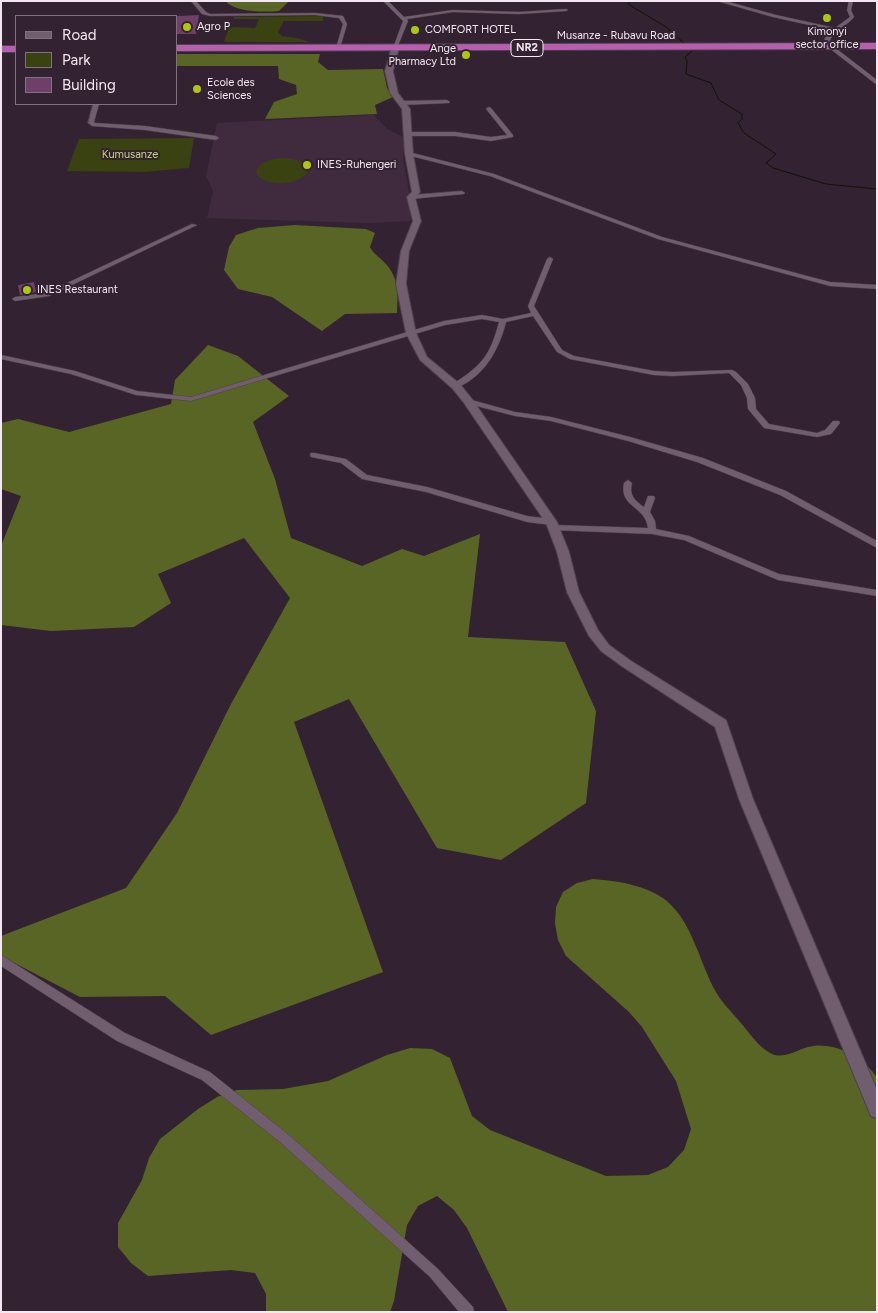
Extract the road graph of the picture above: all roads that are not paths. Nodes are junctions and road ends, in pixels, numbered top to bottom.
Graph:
1 (193, 1) edge
2 (385, 1) edge
3 (719, 1) edge
4 (851, 1) edge
5 (566, 10) dead end
6 (404, 18) junction
7 (834, 29) junction
8 (833, 46) junction
9 (877, 46) edge
10 (178, 48) edge
11 (338, 48) junction
12 (395, 48) junction
13 (1, 49) edge
14 (15, 49) edge
15 (877, 83) edge
16 (447, 102) dead end
17 (402, 103) junction
18 (96, 105) edge
19 (489, 109) dead end
20 (406, 134) junction
21 (216, 138) dead end
22 (408, 154) junction
23 (462, 193) dead end
24 (410, 196) junction
25 (194, 225) dead end
26 (550, 259) dead end
27 (877, 287) edge
28 (16, 299) dead end
29 (535, 314) junction
30 (502, 320) junction
31 (411, 333) junction
32 (1, 357) edge
33 (456, 386) junction
34 (468, 401) junction
35 (836, 423) dead end
36 (314, 455) dead end
37 (628, 482) dead end
38 (651, 498) dead end
39 (646, 512) junction
40 (552, 525) junction
41 (652, 531) junction
42 (877, 545) edge
43 (877, 594) edge
44 (1, 960) edge
45 (877, 1110) edge
46 (468, 1312) edge

1 - 11 street
2 - 6 street
3 - 7 street
4 - 7 street
5 - 6 street
6 - 12 street
7 - 8 street
8 - 9 highway, Musanze - Rubavu Road / NR2
8 - 12 highway, Musanze - Rubavu Road / NR2
8 - 15 street
10 - 11 highway, Musanze - Rubavu Road / NR2
11 - 12 highway, Musanze - Rubavu Road / NR2
12 - 17 main road
13 - 14 highway
16 - 17 street
17 - 20 main road
18 - 21 street
19 - 20 street
20 - 22 main road
22 - 24 main road
22 - 27 street
23 - 24 street
24 - 31 main road
25 - 28 street
26 - 29 street
29 - 30 street
29 - 35 street
30 - 31 street
30 - 33 street
31 - 32 street
31 - 33 main road
33 - 34 main road
34 - 40 main road
34 - 42 street
36 - 40 street
37 - 39 street
38 - 39 street
39 - 41 street
40 - 41 street
40 - 45 main road
41 - 43 street
44 - 46 street

